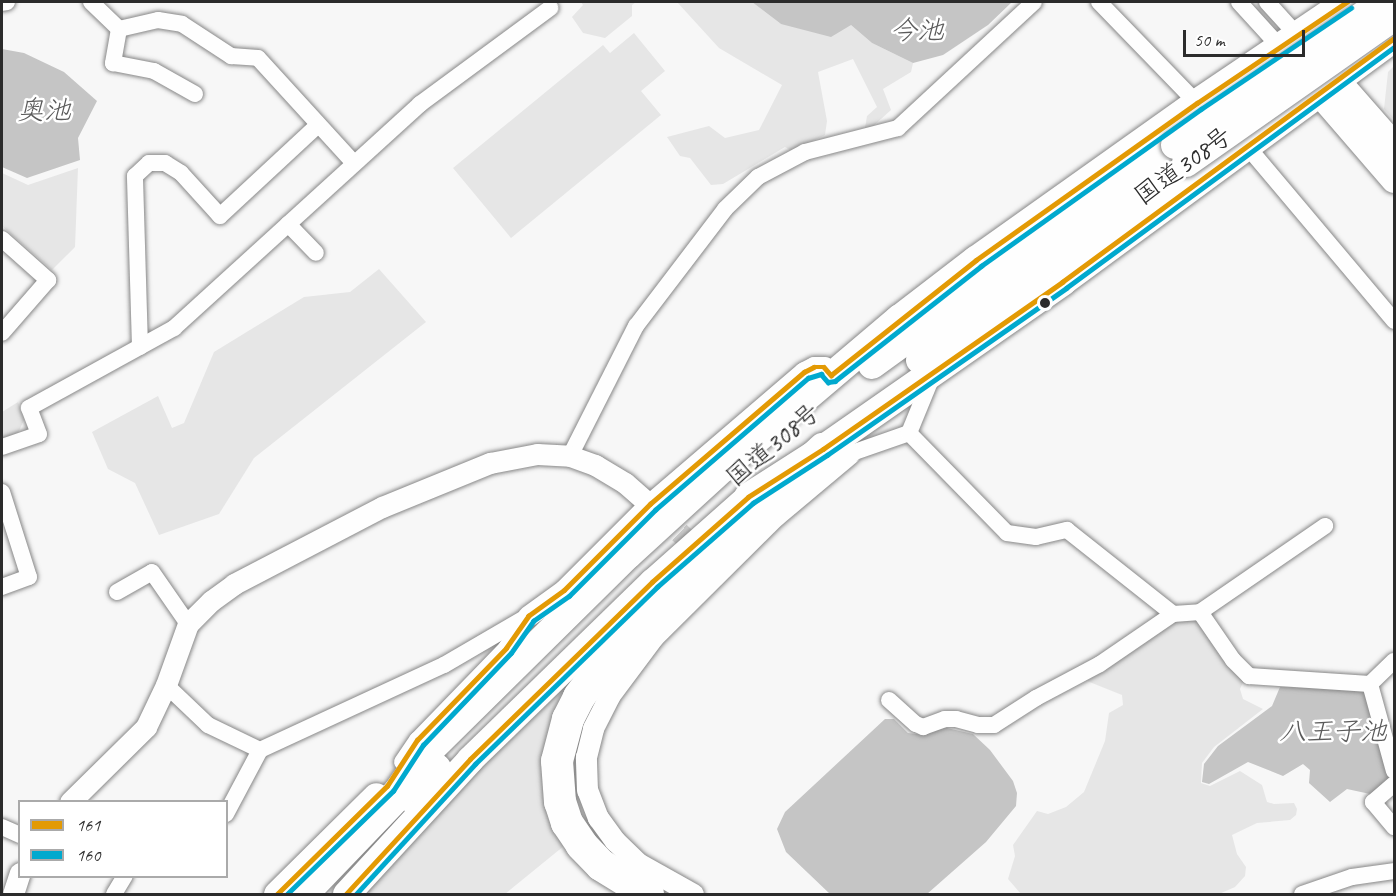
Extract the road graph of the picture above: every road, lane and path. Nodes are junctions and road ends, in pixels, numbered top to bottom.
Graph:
1 (7, 2) edge
2 (91, 2) edge
3 (1034, 2) edge
4 (1099, 2) edge
5 (1239, 2) edge
6 (1267, 2) edge
7 (1347, 2) edge
8 (1382, 2) edge
9 (2, 3) edge
10 (550, 8) dead end
11 (1395, 17) edge
12 (119, 29) junction
13 (1395, 38) edge
14 (1288, 41) junction
15 (1328, 86) junction
16 (195, 94) dead end
17 (1197, 103) junction
18 (318, 125) junction
19 (1246, 145) junction
20 (1395, 146) edge
21 (1181, 154) junction
22 (354, 163) junction
23 (1395, 179) edge
24 (288, 224) junction
25 (2, 239) edge
26 (316, 253) dead end
27 (1395, 321) edge
28 (2, 333) edge
29 (140, 347) junction
30 (933, 373) junction
31 (831, 375) junction
32 (909, 433) junction
33 (2, 447) edge
34 (836, 447) junction
35 (570, 456) junction
36 (2, 492) edge
37 (748, 497) junction
38 (653, 507) junction
39 (1325, 526) dead end
40 (2, 587) edge
41 (117, 592) dead end
42 (1200, 612) junction
43 (1173, 614) junction
44 (528, 616) junction
45 (188, 624) junction
46 (1395, 661) edge
47 (1370, 684) junction
48 (166, 685) junction
49 (888, 700) dead end
50 (260, 750) junction
51 (431, 761) junction
52 (1395, 771) edge
53 (1395, 784) edge
54 (392, 790) junction
55 (71, 800) edge
56 (228, 810) edge
57 (2, 827) edge
58 (1395, 827) edge
59 (18, 834) edge
60 (1395, 871) edge
61 (18, 878) edge
62 (124, 878) edge
63 (13, 894) edge
64 (114, 894) edge
65 (277, 894) edge
66 (302, 894) edge
67 (322, 894) edge
68 (346, 894) edge
69 (648, 894) edge
70 (693, 894) edge
71 (1302, 894) edge

1 - 9 street
2 - 12 street
3 - 35 street
4 - 17 street
5 - 14 street
6 - 14 street
7 - 14 highway, 国道308号
8 - 21 highway, 国道308号, bridge
10 - 22 street
11 - 21 highway, 国道308号, bridge
12 - 16 street
12 - 18 street
13 - 15 highway, 国道308号
14 - 15 main road
14 - 17 highway, 国道308号
15 - 19 highway, 国道308号
15 - 20 main road
15 - 23 main road
17 - 31 highway, 国道308号
18 - 22 street
18 - 29 street
19 - 27 street
19 - 30 highway, 国道308号
21 - 37 highway, 国道308号
21 - 51 highway, 国道308号
22 - 24 street
24 - 26 street
24 - 29 street
25 - 28 street
29 - 33 street
30 - 32 street
30 - 34 highway, 国道308号
31 - 38 street
31 - 51 highway, 国道308号
32 - 34 street
32 - 43 street
34 - 37 highway, 国道308号
34 - 69 highway
34 - 70 street
35 - 38 street
35 - 45 street
36 - 40 street
37 - 68 main road
38 - 44 street
39 - 42 street
41 - 45 street
42 - 43 street
42 - 47 street
43 - 49 street
44 - 50 street
44 - 54 street
45 - 48 street
46 - 47 street
47 - 52 street
48 - 50 street
48 - 55 street
50 - 56 street
51 - 54 highway
51 - 67 main road
53 - 58 street
54 - 65 main road
54 - 66 highway
57 - 59 street
60 - 71 street
61 - 63 street
62 - 64 street

